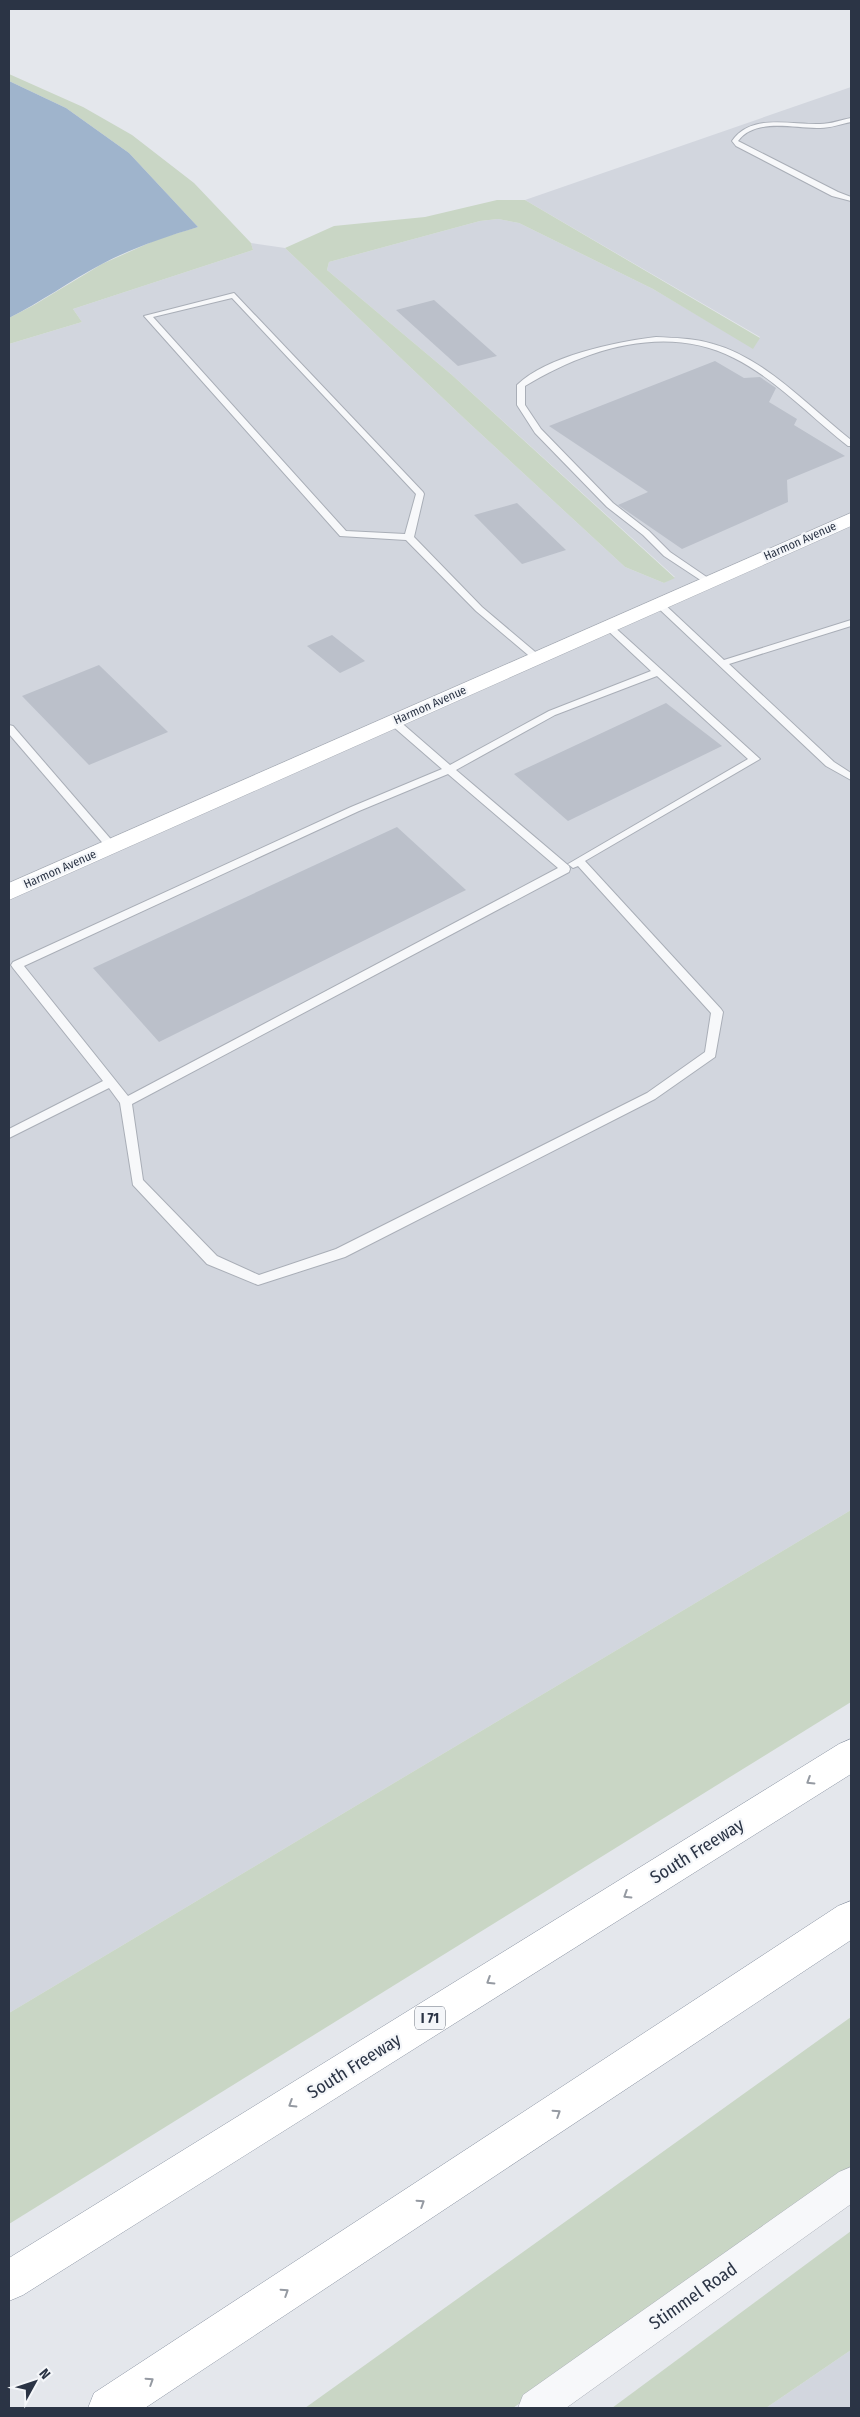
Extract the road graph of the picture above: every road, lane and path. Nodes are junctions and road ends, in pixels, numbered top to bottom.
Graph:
1 (851, 120) edge
2 (851, 199) edge
3 (851, 444) edge
4 (849, 522) edge
5 (409, 537) junction
6 (708, 582) junction
7 (659, 604) junction
8 (851, 622) edge
9 (608, 626) junction
10 (537, 658) junction
11 (723, 663) junction
12 (658, 672) junction
13 (393, 721) junction
14 (9, 728) edge
15 (448, 770) junction
16 (851, 777) edge
17 (111, 846) junction
18 (579, 861) junction
19 (565, 869) junction
20 (9, 892) edge
21 (13, 966) edge
22 (111, 1082) junction
23 (126, 1102) junction
24 (9, 1134) edge
25 (851, 1755) edge
26 (851, 1919) edge
27 (851, 2184) edge
28 (9, 2281) edge
29 (109, 2408) edge
30 (536, 2408) edge

1 - 2 lane
3 - 6 lane
4 - 6 main road, Harmon Avenue
5 - 5 lane
5 - 10 lane
6 - 7 main road, Harmon Avenue
7 - 9 main road, Harmon Avenue
7 - 11 lane
8 - 11 lane
9 - 10 main road, Harmon Avenue
9 - 12 lane
10 - 13 main road, Harmon Avenue
11 - 16 lane
12 - 15 lane
12 - 18 lane
13 - 15 lane
13 - 17 main road, Harmon Avenue
14 - 17 lane
15 - 19 lane
15 - 21 lane
17 - 20 main road, Harmon Avenue
18 - 19 lane
18 - 23 lane
19 - 23 lane
21 - 22 lane
22 - 23 lane
22 - 24 lane
25 -> 28 main road, South Freeway / I 71
29 -> 26 main road
27 - 30 street, Stimmel Road

